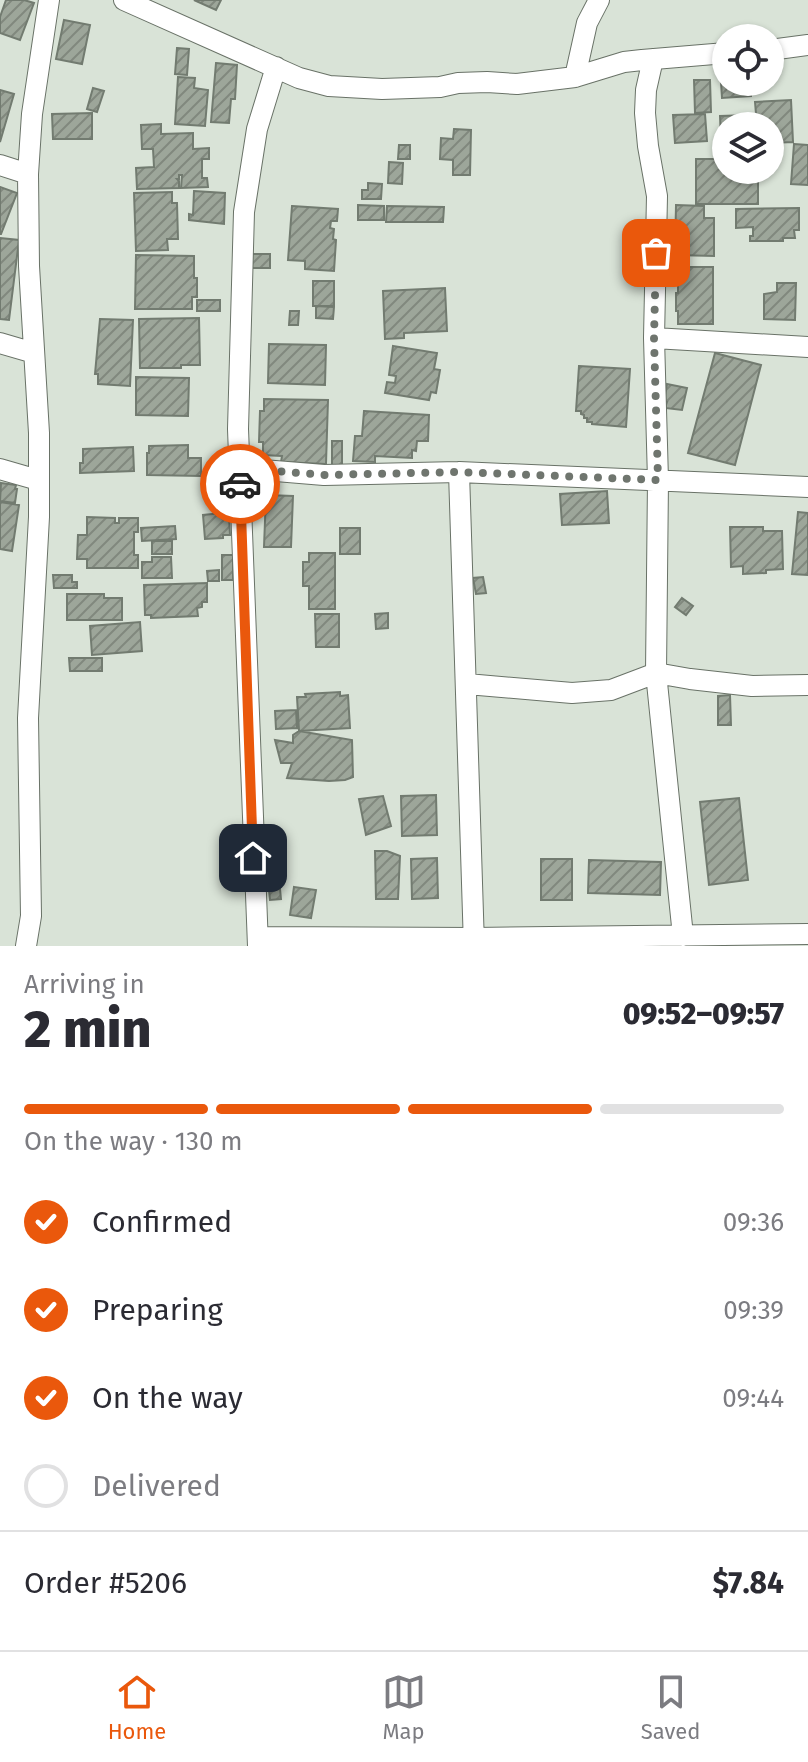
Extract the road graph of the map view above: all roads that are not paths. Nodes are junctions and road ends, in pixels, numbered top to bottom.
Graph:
1 (49, 0) edge
2 (124, 0) edge
3 (599, 0) edge
4 (808, 45) edge
5 (784, 48) edge
6 (712, 54) edge
7 (653, 59) junction
8 (276, 67) junction
9 (575, 77) junction
10 (0, 165) edge
11 (28, 174) junction
12 (654, 338) junction
13 (0, 343) edge
14 (808, 347) edge
15 (34, 353) junction
16 (240, 468) junction
17 (0, 469) edge
18 (459, 472) junction
19 (38, 480) junction
20 (658, 480) junction
21 (808, 487) edge
22 (656, 673) junction
23 (467, 684) junction
24 (808, 685) edge
25 (808, 934) edge
26 (683, 936) junction
27 (258, 941) edge
28 (474, 942) edge
29 (26, 946) edge

1 - 11 street
2 - 8 street
3 - 9 street
4 - 5 street
6 - 7 street
7 - 9 street
7 - 12 street
8 - 9 street
8 - 16 street
10 - 11 street
11 - 15 street
12 - 14 street
12 - 20 street
13 - 15 street
15 - 19 street
16 - 18 street
16 - 27 street
17 - 19 street
18 - 20 street
18 - 23 street
19 - 29 street
20 - 21 street
20 - 22 street
22 - 23 street
22 - 24 street
22 - 26 street
23 - 28 street
25 - 26 street
26 - 28 street
27 - 28 street

